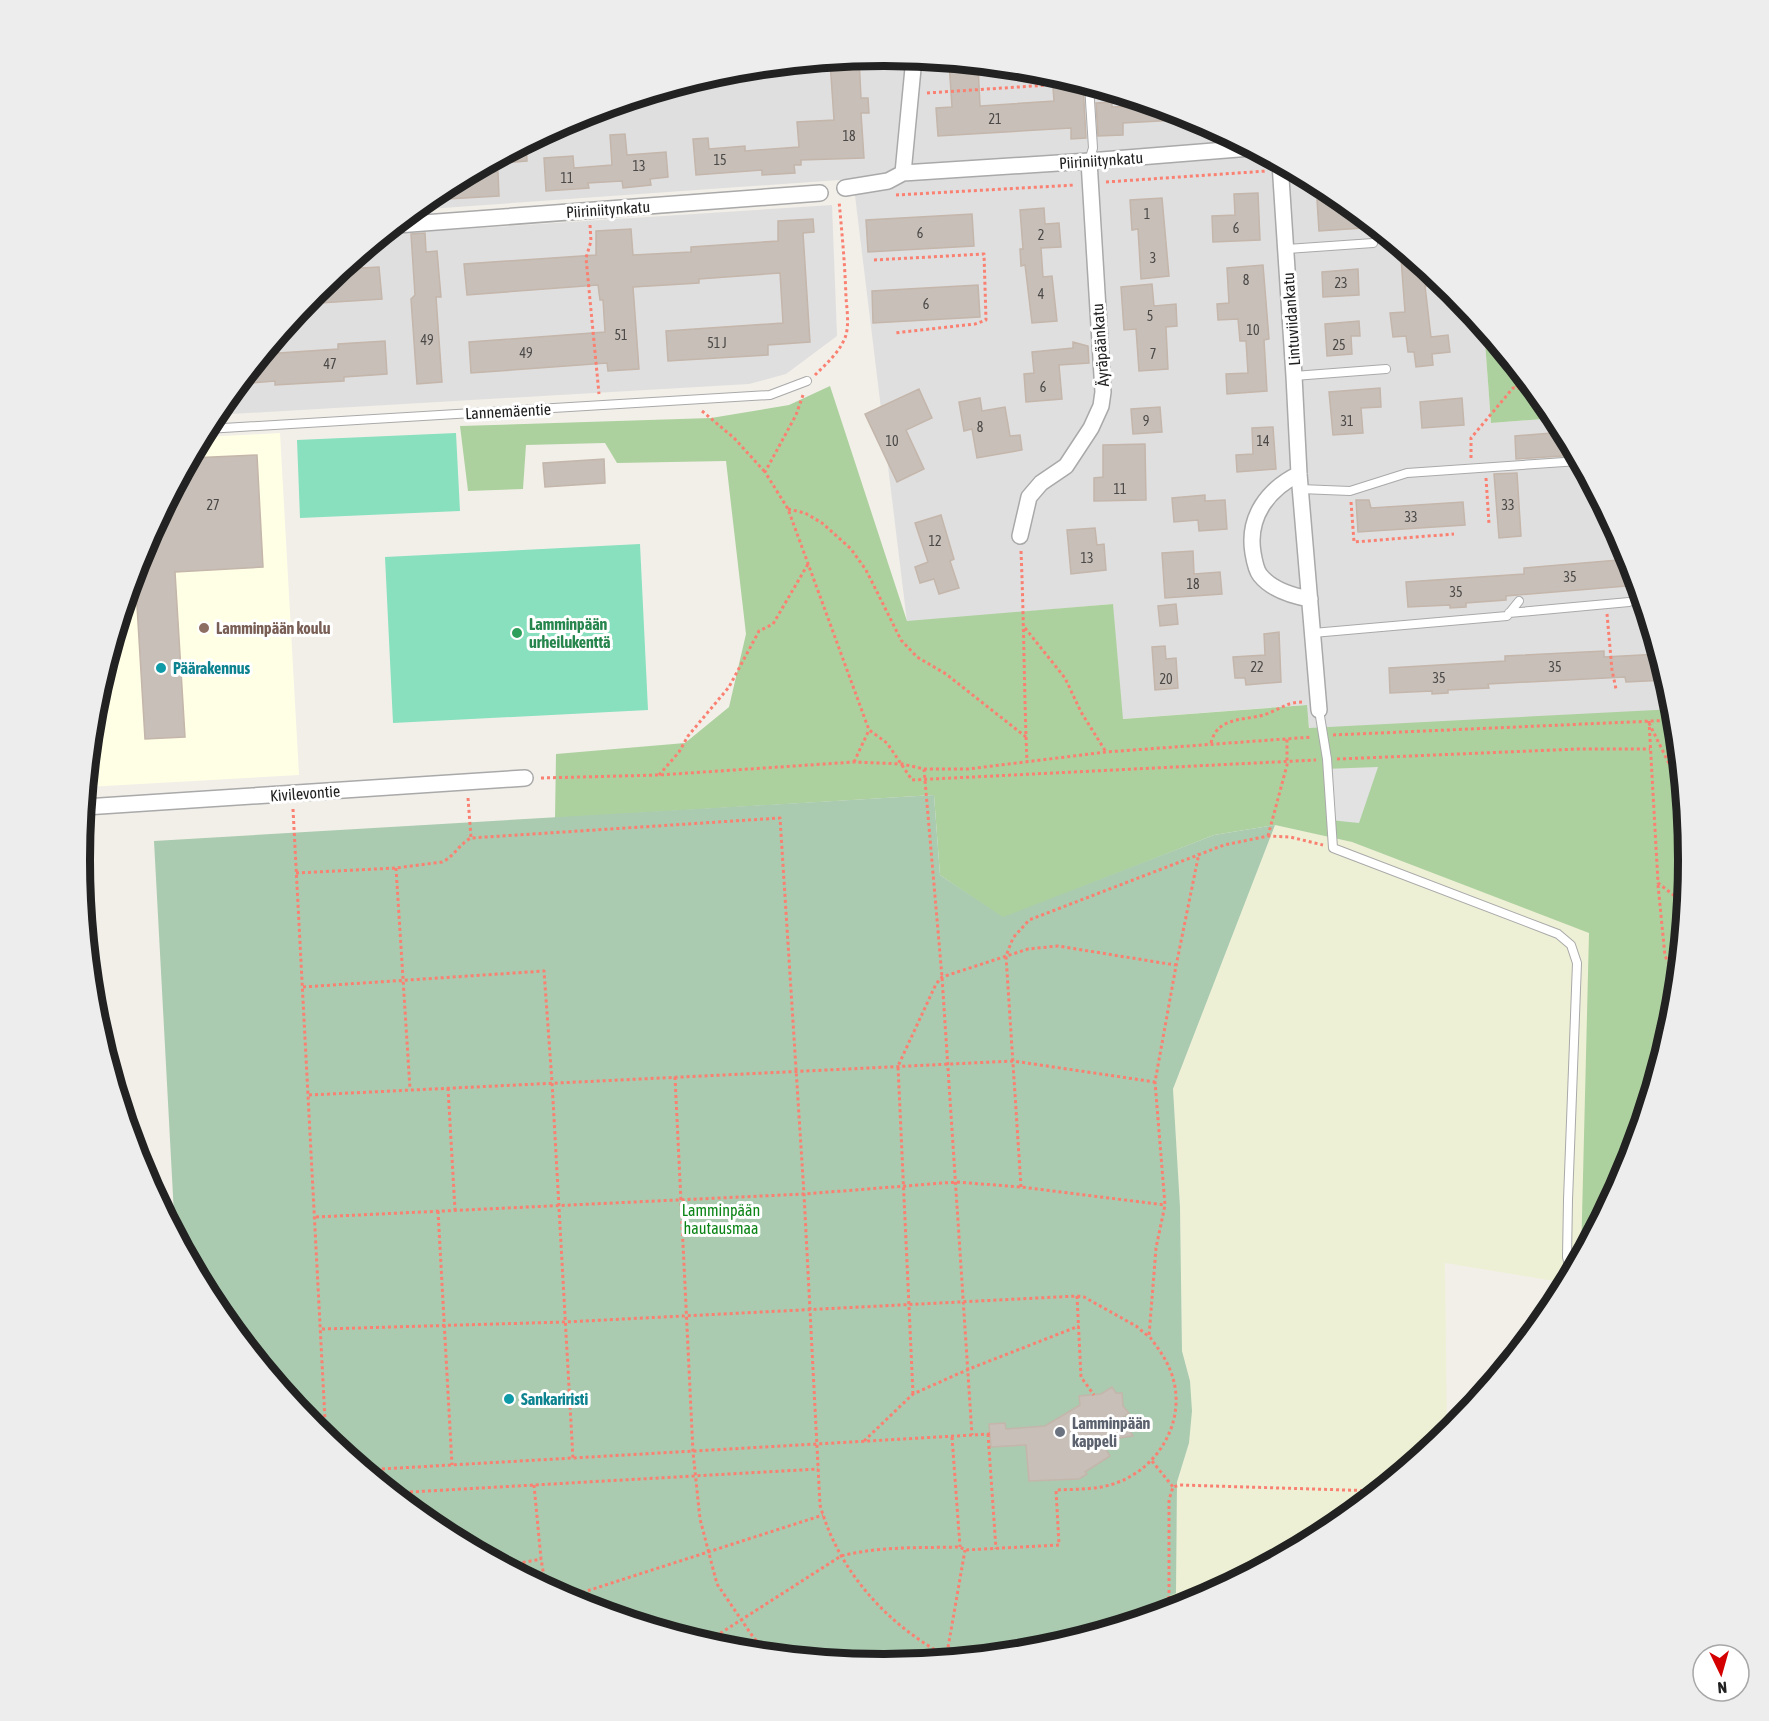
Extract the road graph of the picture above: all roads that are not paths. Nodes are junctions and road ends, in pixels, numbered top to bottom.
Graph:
1 (913, 67) edge
2 (1090, 93) edge
3 (1238, 149) edge
4 (1089, 162) junction
5 (1280, 171) edge
6 (903, 173) junction
7 (820, 193) dead end
8 (842, 193) road end
9 (409, 224) edge
10 (1373, 243) dead end
11 (1287, 249) junction
12 (1386, 369) dead end
13 (1294, 376) junction
14 (807, 381) road end
15 (218, 428) edge
16 (1572, 462) edge
17 (1299, 481) junction
18 (1020, 536) road end
19 (1310, 599) junction
20 (1519, 601) dead end
21 (1629, 602) dead end
22 (1509, 613) junction
23 (1313, 633) junction
24 (1319, 706) joint
25 (525, 778) road end
26 (92, 807) edge
27 (1569, 1265) edge

1 - 6 street
2 - 4 lane
3 - 4 street, Piiriniitynkatu
4 - 6 street, Piiriniitynkatu
4 - 18 street, Äyräpäänkatu
5 - 11 street, Lintuviidankatu
6 - 8 street, Piiriniitynkatu
7 - 9 street, Piiriniitynkatu
10 - 11 lane
11 - 13 street, Lintuviidankatu
12 - 13 lane
13 - 17 street, Lintuviidankatu
14 - 15 lane, Lannemäentie
16 - 17 lane
17 - 19 street, Lintuviidankatu
17 - 19 street
19 - 23 street, Lintuviidankatu
20 - 22 lane
21 - 22 lane
22 - 23 lane
23 - 24 street, Lintuviidankatu
24 - 27 lane
25 - 26 street, Kivilevontie

